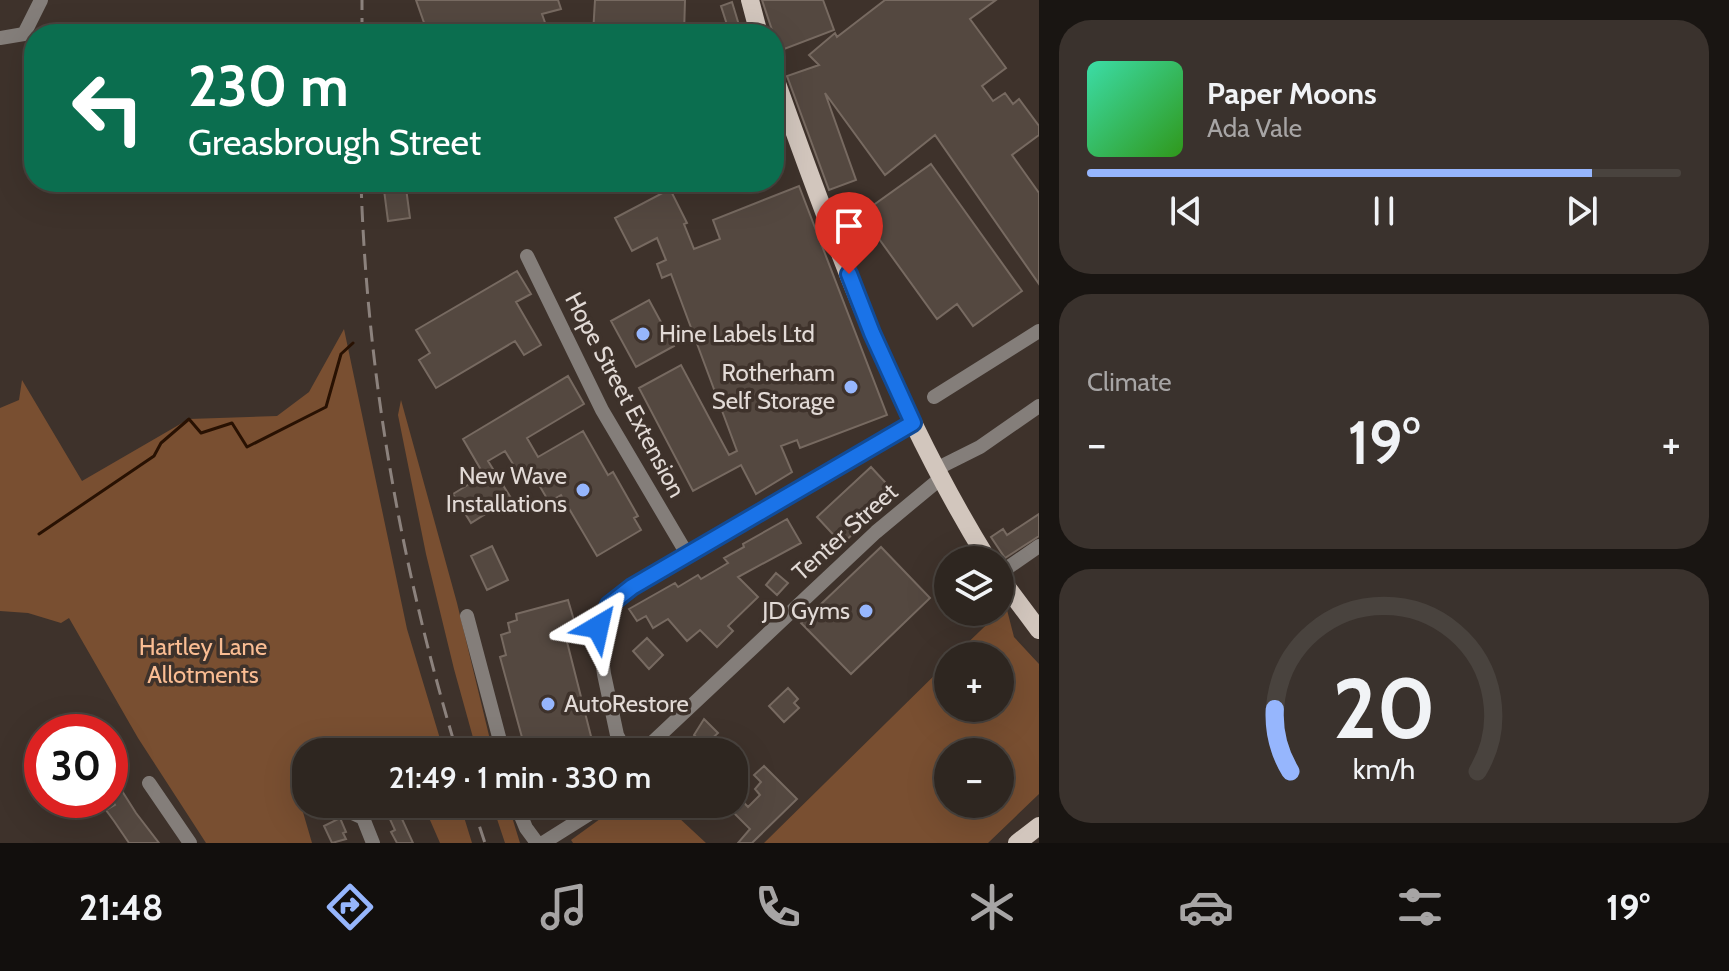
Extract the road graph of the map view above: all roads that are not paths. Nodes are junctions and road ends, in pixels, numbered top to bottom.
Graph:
1 (41, 0) edge
2 (741, 0) edge
3 (750, 0) edge
4 (29, 24) edge
5 (754, 24) edge
6 (756, 24) edge
7 (24, 34) edge
8 (0, 38) edge
9 (784, 101) edge
10 (527, 256) dead end
11 (1039, 331) edge
12 (934, 397) dead end
13 (1039, 406) edge
14 (913, 423) junction
15 (938, 474) junction
16 (980, 546) edge
17 (1039, 546) edge
18 (687, 554) junction
19 (1014, 565) edge
20 (1014, 595) edge
21 (467, 616) dead end
22 (1039, 630) edge
23 (499, 738) edge
24 (619, 738) edge
25 (657, 738) edge
26 (149, 783) dead end
27 (358, 818) edge
28 (522, 818) edge
29 (583, 818) edge
30 (1039, 826) edge
31 (548, 841) edge
32 (190, 843) edge
33 (373, 843) edge
34 (1017, 843) edge

1 - 4 street
2 - 5 main road
3 - 6 main road
7 - 8 street
9 - 14 main road
10 - 18 street, Hope Street Extension
11 - 12 street
13 - 15 street, Tenter Street
14 - 15 main road
14 - 18 street
15 - 16 main road
15 - 25 street, Tenter Street
17 - 19 street
18 - 24 street
20 - 22 main road
21 - 23 street
26 - 32 street
27 - 33 street
28 - 31 street
29 - 31 street
30 - 34 main road

